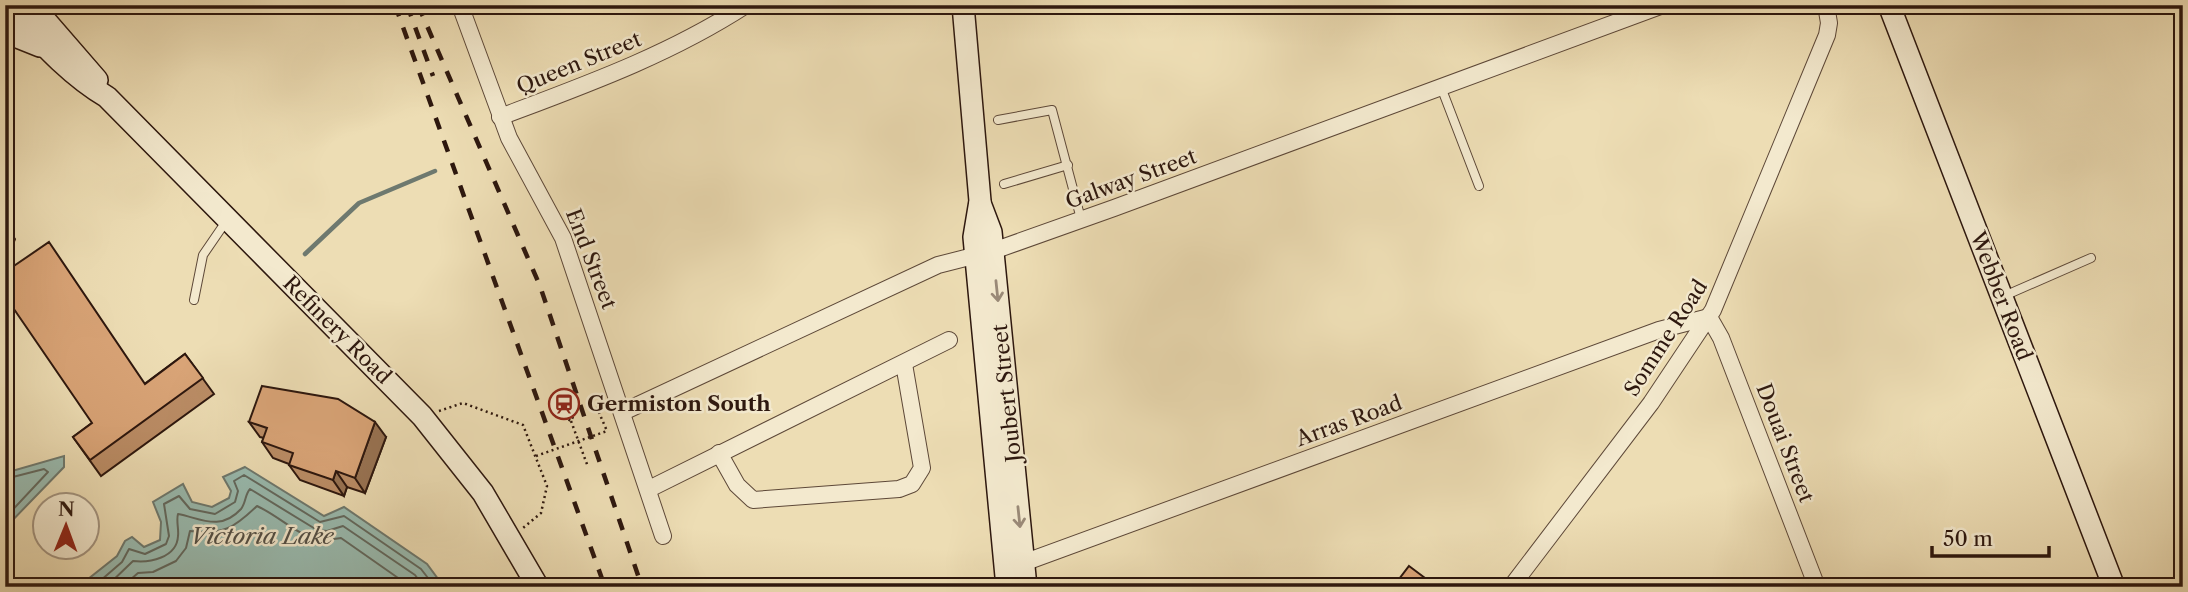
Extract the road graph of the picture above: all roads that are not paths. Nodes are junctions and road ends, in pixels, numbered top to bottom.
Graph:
1 (32, 5) edge
2 (460, 5) edge
3 (746, 5) edge
4 (963, 5) edge
5 (1663, 5) edge
6 (1825, 5) edge
7 (1889, 5) edge
8 (7, 6) edge
9 (5, 32) edge
10 (51, 52) junction
11 (1441, 87) junction
12 (107, 97) junction
13 (500, 117) junction
14 (998, 120) dead end
15 (1068, 165) junction
16 (1004, 184) dead end
17 (1479, 186) dead end
18 (227, 220) junction
19 (1081, 220) junction
20 (985, 253) junction
21 (2091, 258) dead end
22 (2002, 297) junction
23 (194, 300) dead end
24 (1709, 317) junction
25 (949, 340) dead end
26 (904, 364) junction
27 (623, 412) junction
28 (719, 453) junction
29 (649, 489) junction
30 (663, 536) dead end
31 (1012, 573) edge
32 (538, 587) edge
33 (1026, 587) edge
34 (1511, 587) edge
35 (1817, 587) edge
36 (2113, 587) edge

1 - 12 main road, Refinery Road
2 - 13 street, End Street
3 - 13 street, Queen Street
4 - 20 main road, Joubert Street
5 - 11 street, Galway Street
6 - 24 street, Somme Road
7 - 22 main road, Webber Road
8 - 10 main road, Refinery Road
9 - 10 main road
10 - 12 main road, Refinery Road
11 - 17 lane
11 - 19 street, Galway Street
12 - 18 main road, Refinery Road
13 - 27 street, End Street
14 - 15 lane
15 - 16 lane
15 - 19 lane
18 - 23 lane
18 - 32 main road, Refinery Road
19 - 20 street, Galway Street
20 - 27 street, Galway Street
20 - 31 main road, Joubert Street
21 - 22 lane
22 - 36 main road, Webber Road
24 - 31 street, Arras Road
24 - 34 street, Somme Road
24 - 35 street, Douai Street
25 - 26 street
26 - 28 street
26 - 28 street
27 - 29 street, End Street
28 - 29 street
29 - 30 street, End Street
31 - 33 main road, Joubert Street

